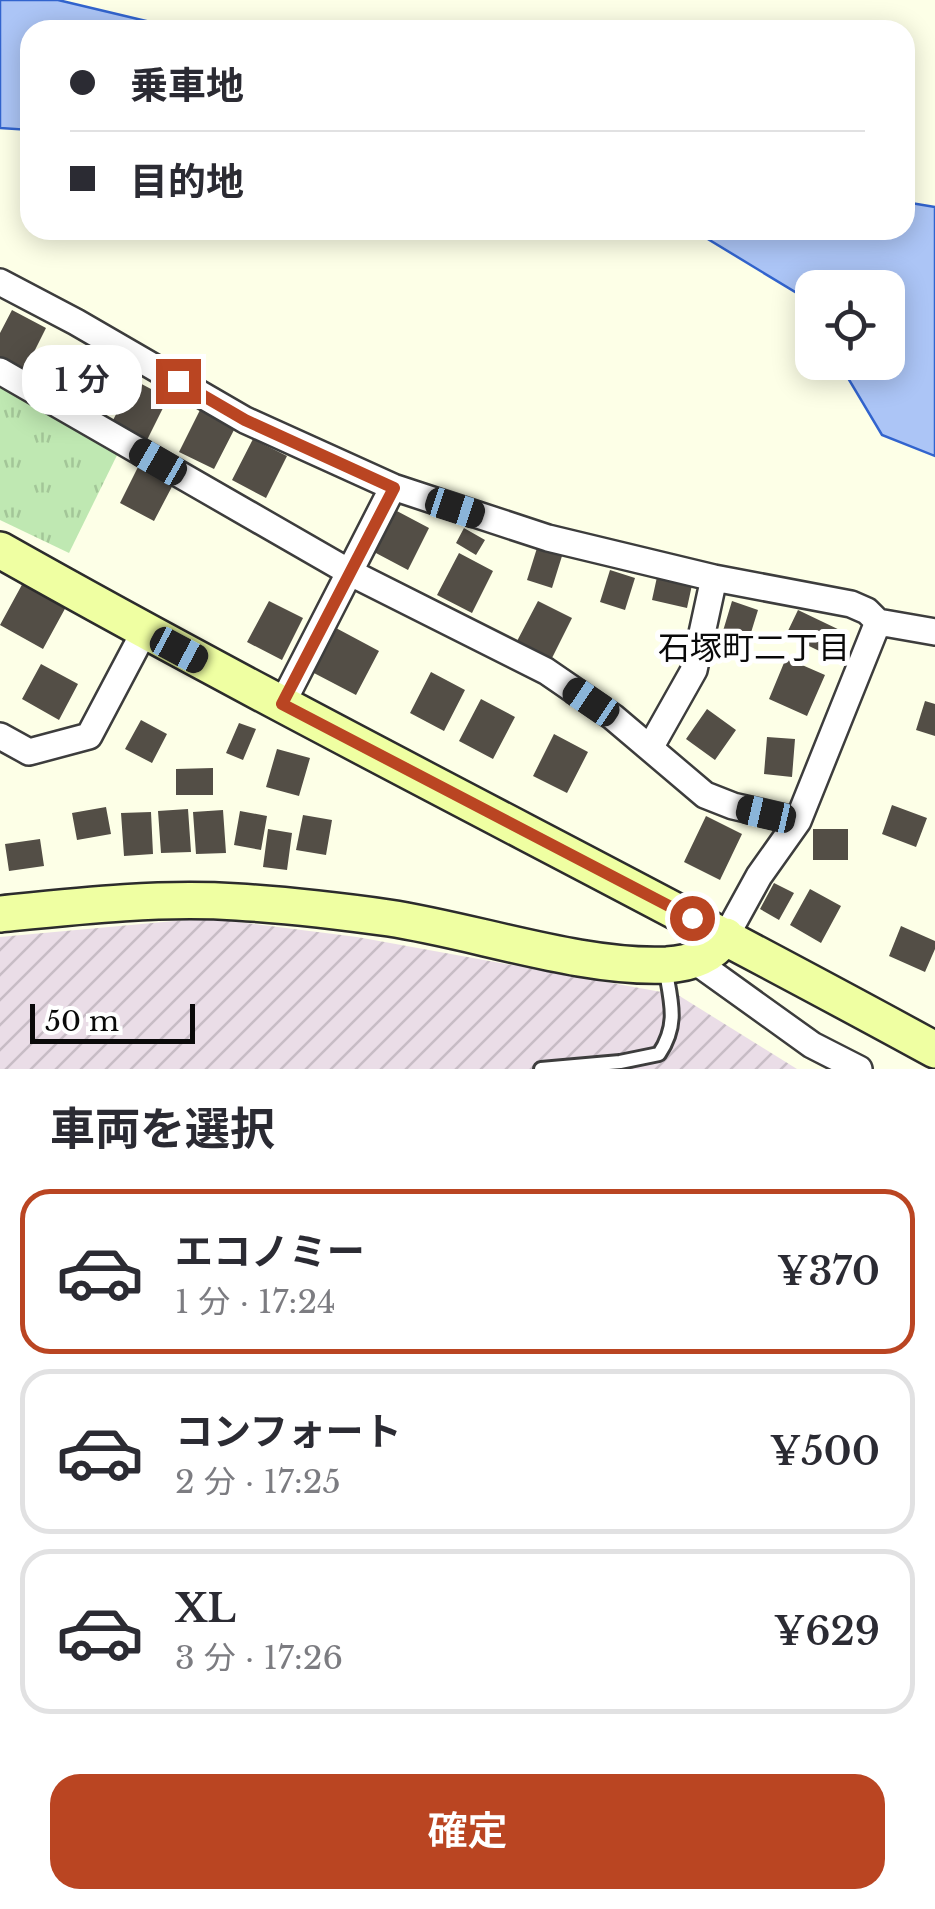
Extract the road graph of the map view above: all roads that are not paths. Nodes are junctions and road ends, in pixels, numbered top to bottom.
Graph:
1 (0, 282) edge
2 (0, 371) edge
3 (394, 488) junction
4 (0, 550) edge
5 (351, 573) junction
6 (714, 578) junction
7 (878, 622) junction
8 (144, 632) junction
9 (935, 632) edge
10 (282, 704) junction
11 (0, 736) edge
12 (650, 748) junction
13 (798, 821) junction
14 (0, 914) edge
15 (726, 936) junction
16 (680, 963) junction
17 (935, 1050) edge
18 (541, 1069) edge
19 (858, 1069) edge

1 - 3 street
2 - 5 street
3 - 5 street
3 - 6 street
4 - 8 street
5 - 10 street
5 - 12 street
6 - 7 street
6 - 12 street
7 - 9 street
7 - 13 street
8 - 10 street
8 - 11 street
10 - 15 street
12 - 13 street
13 - 15 street
14 - 16 street
15 - 16 street
15 - 17 street
16 - 18 lane
16 - 19 street

